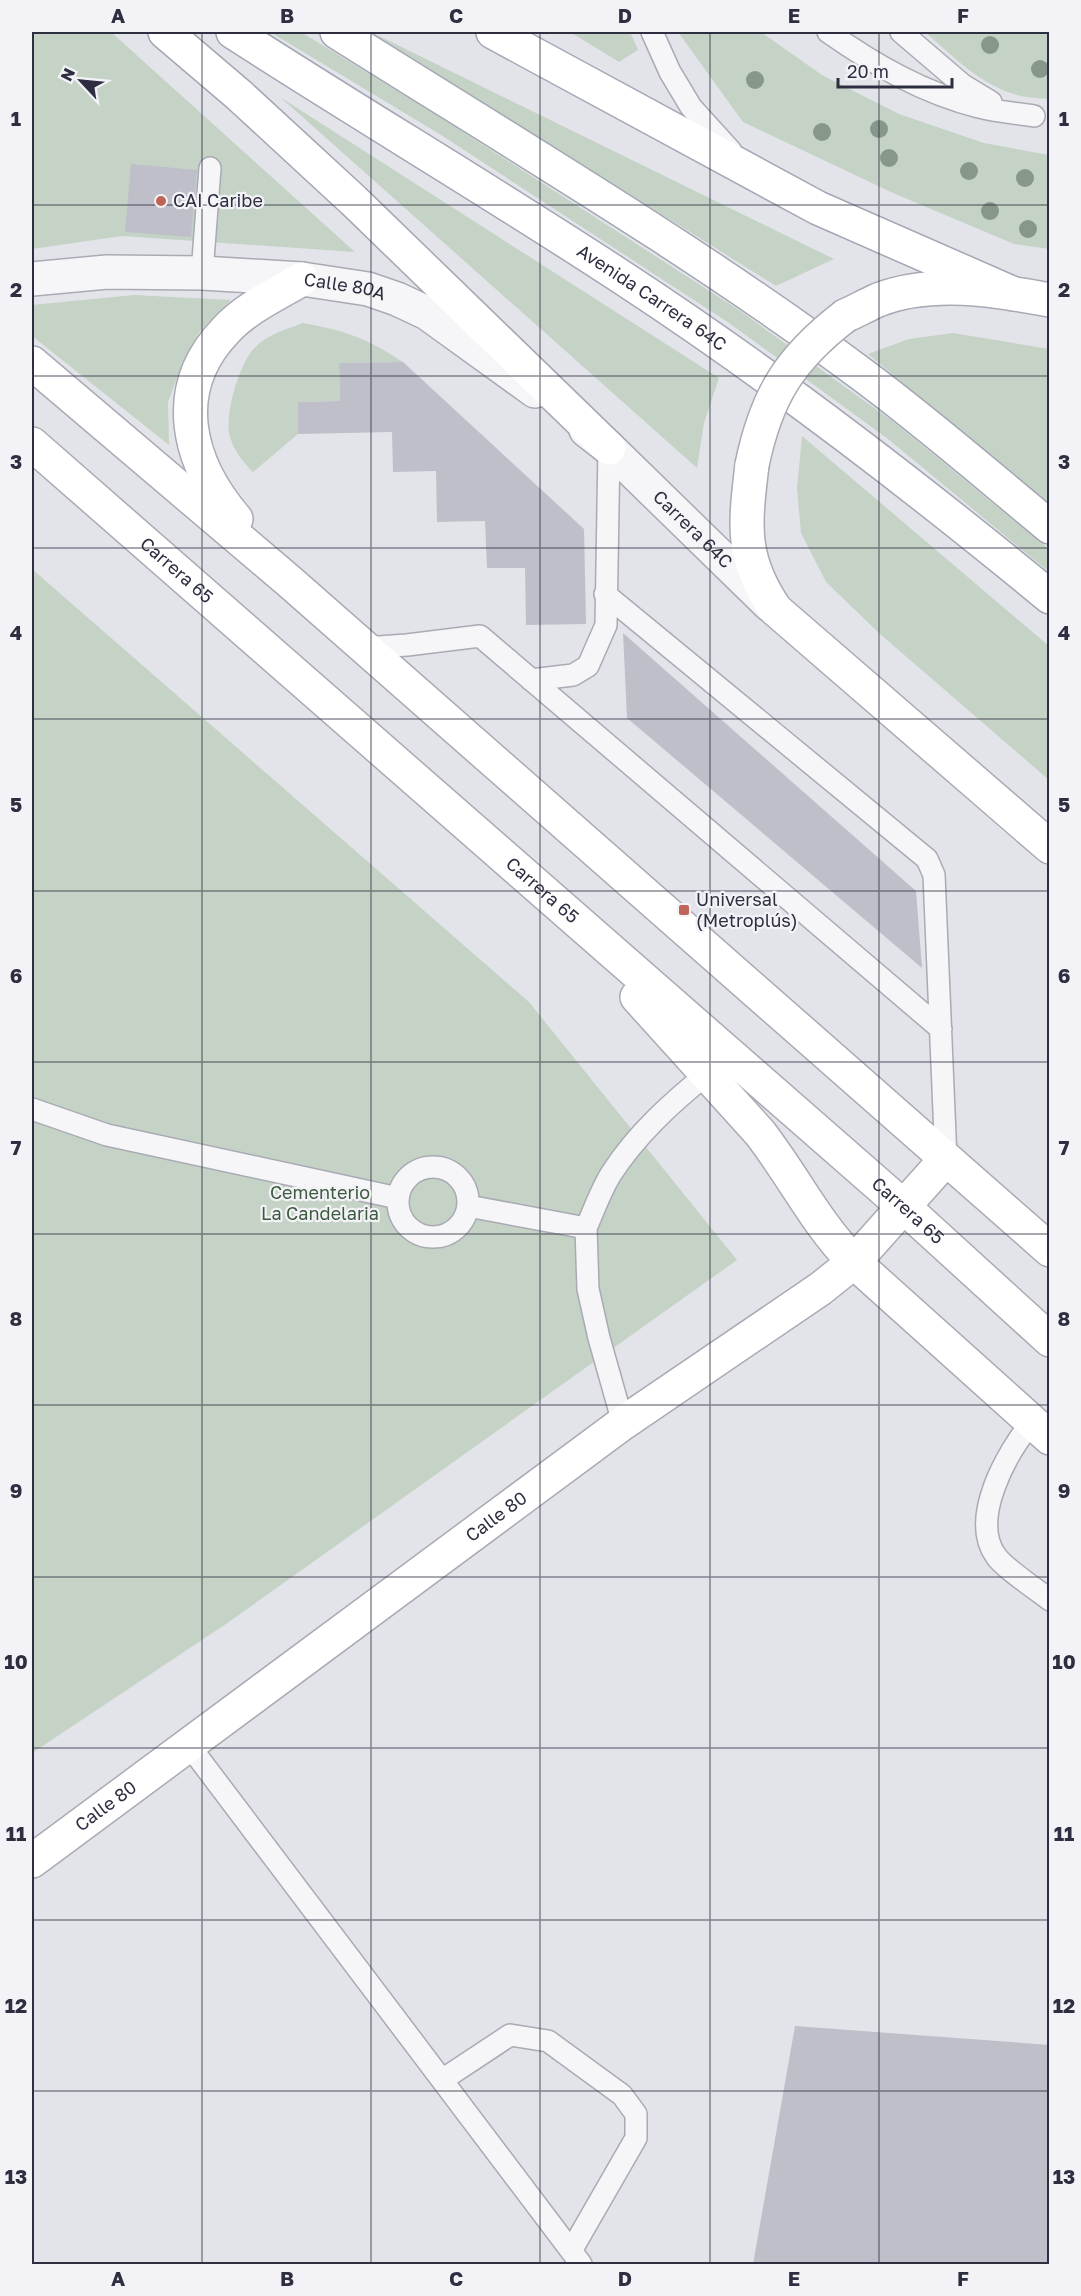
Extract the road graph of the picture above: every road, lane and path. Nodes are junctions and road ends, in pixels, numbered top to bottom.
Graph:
1 (165, 32) edge
2 (233, 32) edge
3 (338, 32) edge
4 (493, 32) edge
5 (652, 32) edge
6 (828, 32) edge
7 (901, 32) edge
8 (1042, 116) edge
9 (210, 168) dead end
10 (761, 177) junction
11 (202, 273) junction
12 (32, 279) edge
13 (302, 279) junction
14 (1014, 294) junction
15 (1050, 300) edge
16 (32, 363) edge
17 (32, 444) edge
18 (609, 448) junction
19 (1050, 527) edge
20 (290, 582) junction
21 (605, 594) junction
22 (1050, 597) edge
23 (776, 610) junction
24 (364, 648) junction
25 (531, 680) junction
26 (1050, 847) edge
27 (531, 880) junction
28 (941, 1029) junction
29 (707, 1074) junction
30 (32, 1109) edge
31 (946, 1160) junction
32 (398, 1198) junction
33 (468, 1206) junction
34 (904, 1207) junction
35 (586, 1228) junction
36 (1050, 1250) edge
37 (854, 1262) junction
38 (1050, 1340) edge
39 (623, 1423) junction
40 (1041, 1430) edge
41 (1050, 1600) edge
42 (188, 1744) junction
43 (32, 1861) edge
44 (442, 2080) junction
45 (576, 2258) edge

1 - 18 main road
2 - 22 main road, Avenida Carrera 64C
3 - 19 main road
4 - 10 main road
5 - 10 lane
6 - 8 lane
7 - 8 lane
9 - 11 lane
10 - 14 main road
11 - 12 street, Calle 80A
11 - 13 street, Calle 80A
13 - 18 street, Calle 80A
13 - 20 main road
14 - 15 main road
14 - 23 main road, bridge
16 - 20 main road
17 - 27 main road, Carrera 65
18 - 21 lane
18 - 23 street, Carrera 64C
20 - 24 main road
21 - 25 lane
21 - 28 lane
23 - 26 main road
24 - 25 lane
24 - 31 main road
25 - 28 lane
27 - 29 main road
27 - 34 main road, Carrera 65
28 - 31 lane
29 - 35 lane
29 - 37 main road
30 - 32 lane
31 - 34 main road, Calle 80
31 - 36 main road
32 - 33 lane
32 - 33 lane
33 - 35 lane
34 - 37 main road, Calle 80
34 - 38 main road, Carrera 65
35 - 39 lane
37 - 39 main road, Calle 80
37 - 40 main road
39 - 42 main road, Calle 80
40 - 41 lane
42 - 43 main road, Calle 80
42 - 44 lane
44 - 45 lane
44 - 45 lane

